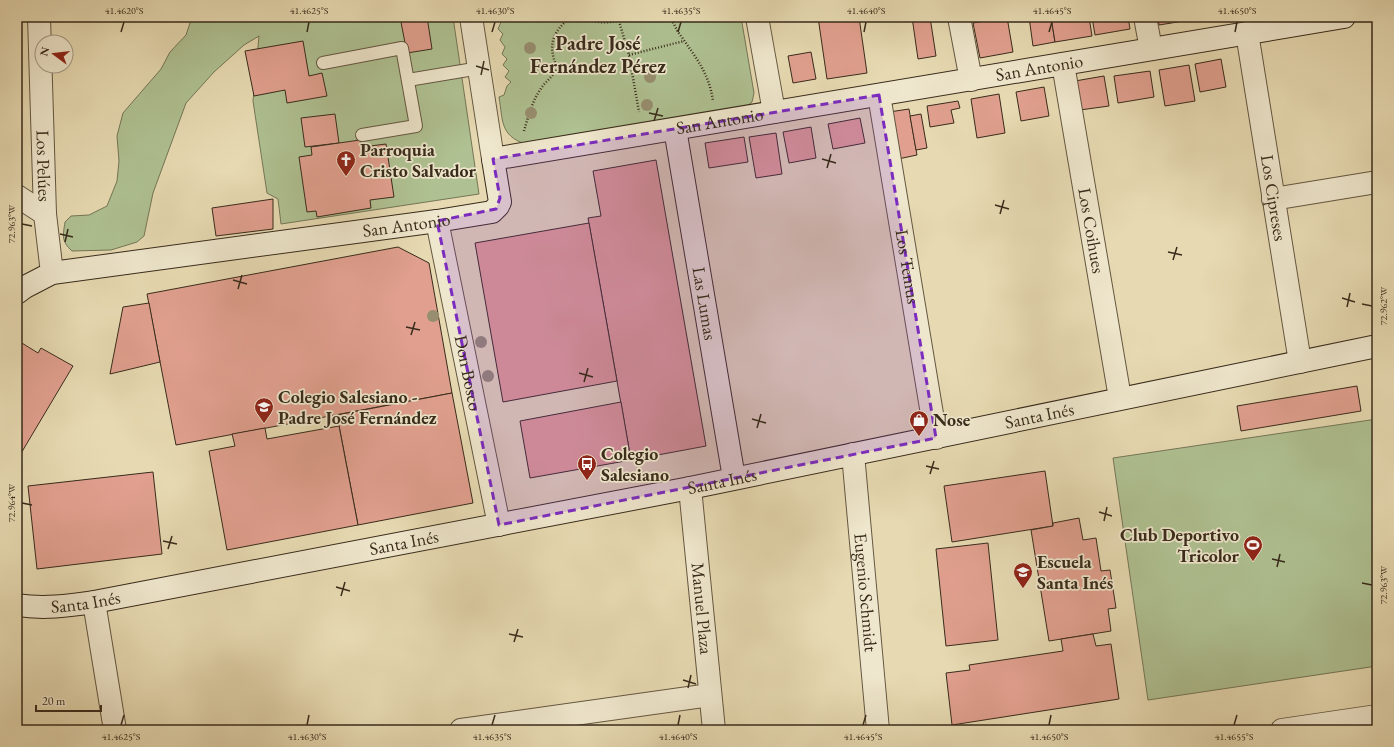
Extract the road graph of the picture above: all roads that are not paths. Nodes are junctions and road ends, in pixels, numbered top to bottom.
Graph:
1 (39, 17) edge
2 (471, 17) edge
3 (757, 17) edge
4 (959, 17) edge
5 (1146, 17) edge
6 (1337, 18) edge
7 (1247, 33) junction
8 (1150, 49) junction
9 (322, 63) dead end
10 (1064, 64) junction
11 (480, 68) junction
12 (408, 80) junction
13 (971, 80) junction
14 (879, 95) junction
15 (774, 112) junction
16 (675, 129) junction
17 (362, 135) dead end
18 (494, 159) junction
19 (1377, 182) edge
20 (17, 196) edge
21 (1273, 199) junction
22 (45, 214) junction
23 (437, 221) junction
24 (52, 273) junction
25 (17, 293) edge
26 (1377, 346) edge
27 (1300, 362) junction
28 (1120, 398) junction
29 (936, 438) junction
30 (853, 454) junction
31 (734, 478) junction
32 (690, 488) junction
33 (499, 525) junction
34 (94, 602) junction
35 (17, 605) edge
36 (710, 695) junction
37 (1377, 716) edge
38 (115, 730) edge
39 (461, 730) edge
40 (714, 730) edge
41 (878, 730) edge
42 (1282, 730) edge

1 - 22 main road, Los Pelúes
2 - 11 main road
3 - 15 main road
4 - 13 main road
5 - 8 main road
6 - 7 main road, San Antonio
7 - 8 main road, San Antonio
7 - 21 main road, Los Cipreses
8 - 10 main road, San Antonio
9 - 12 lane
10 - 13 main road, San Antonio
10 - 28 main road, Los Coihues
11 - 12 lane
11 - 18 main road
12 - 17 lane
13 - 14 main road, San Antonio
14 - 15 main road, San Antonio
14 - 29 main road, Los Temus
15 - 16 main road, San Antonio
16 - 18 main road, San Antonio
16 - 31 main road, Las Lumas
18 - 23 main road, San Antonio
19 - 21 main road
20 - 22 main road
21 - 27 main road, Los Cipreses
22 - 24 main road, Los Pelúes
23 - 24 main road, San Antonio
23 - 33 main road, Don Bosco
24 - 25 main road
26 - 27 main road, Santa Inés
27 - 28 main road, Santa Inés
28 - 29 main road, Santa Inés
29 - 30 main road, Santa Inés
30 - 31 main road, Santa Inés
30 - 41 main road, Eugenio Schmidt
31 - 32 main road, Santa Inés
32 - 33 main road, Santa Inés
32 - 36 main road, Manuel Plaza
33 - 34 main road, Santa Inés
34 - 35 main road, Santa Inés
34 - 38 main road
36 - 39 main road
36 - 40 main road, Manuel Plaza
37 - 42 main road

